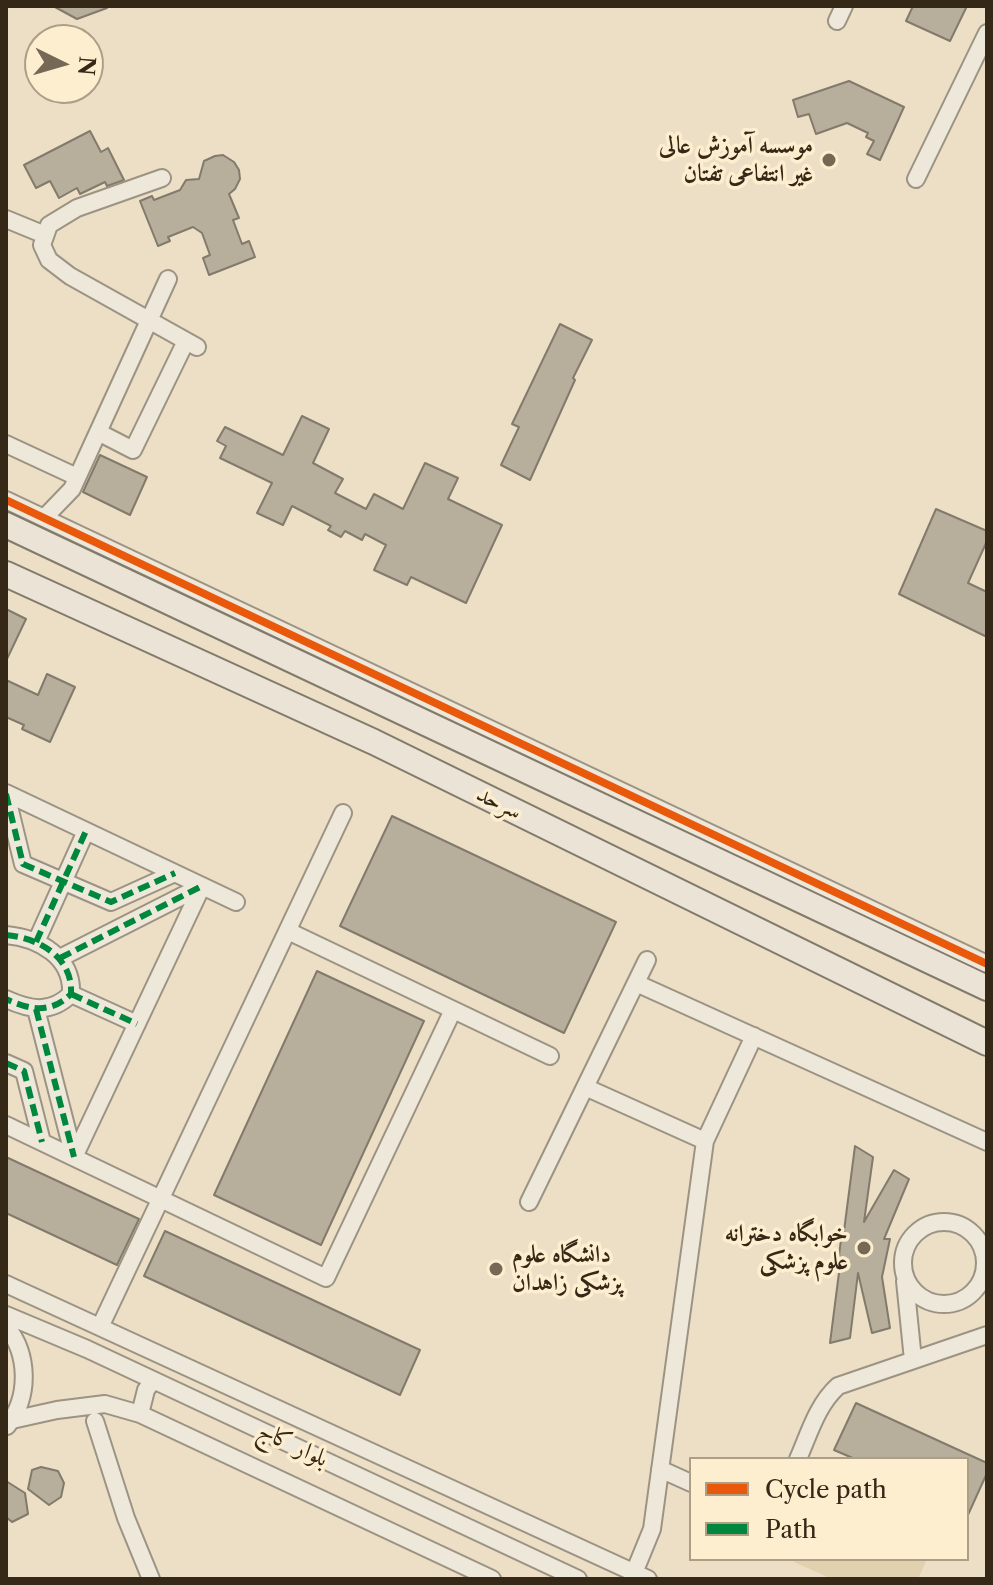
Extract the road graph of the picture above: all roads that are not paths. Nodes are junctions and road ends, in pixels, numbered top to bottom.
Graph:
1 (987, 33) edge
2 (162, 178) dead end
3 (916, 179) dead end
4 (6, 219) edge
5 (45, 235) junction
6 (168, 279) dead end
7 (150, 319) junction
8 (98, 432) junction
9 (6, 444) edge
10 (77, 477) junction
11 (6, 500) edge
12 (44, 518) junction
13 (6, 525) edge
14 (6, 574) edge
15 (6, 794) edge
16 (343, 813) dead end
17 (86, 831) junction
18 (175, 873) junction
19 (63, 881) junction
20 (202, 886) junction
21 (236, 902) dead end
22 (7, 931) edge
23 (288, 931) junction
24 (36, 942) junction
25 (60, 958) junction
26 (647, 960) dead end
27 (987, 964) edge
28 (636, 983) junction
29 (987, 988) edge
30 (71, 994) junction
31 (7, 1003) edge
32 (36, 1009) junction
33 (453, 1010) junction
34 (137, 1024) junction
35 (754, 1036) junction
36 (987, 1043) edge
37 (550, 1056) dead end
38 (6, 1063) edge
39 (585, 1087) junction
40 (6, 1125) edge
41 (705, 1141) junction
42 (42, 1142) junction
43 (987, 1142) edge
44 (74, 1157) junction
45 (161, 1199) junction
46 (529, 1202) dead end
47 (905, 1275) junction
48 (6, 1284) edge
49 (6, 1315) edge
50 (6, 1326) edge
51 (100, 1327) junction
52 (987, 1335) edge
53 (913, 1360) junction
54 (153, 1380) junction
55 (140, 1414) junction
56 (95, 1421) dead end
57 (9, 1424) edge
58 (799, 1457) edge
59 (660, 1469) junction
60 (689, 1482) edge
61 (641, 1576) edge
62 (151, 1579) edge
63 (492, 1579) edge
64 (578, 1579) edge

1 - 3 street
2 - 5 street
4 - 5 street
5 - 7 street
6 - 7 street
7 - 8 street
7 - 8 street
8 - 10 street
9 - 10 street
10 - 12 street
11 - 12 street
12 - 27 street
13 - 29 highway, سرحد
14 - 36 highway, سرحد
15 - 17 street
15 - 19 street
16 - 23 street
17 - 18 street
17 - 19 street
18 - 19 street
18 - 20 street
19 - 24 street
20 - 21 street
20 - 25 street
20 - 34 street
22 - 24 street
23 - 33 street
23 - 45 street
24 - 25 street
25 - 30 street
26 - 28 street
28 - 35 street
28 - 39 street
30 - 32 street
30 - 34 street
31 - 32 street
32 - 44 street
33 - 37 street
33 - 45 street
34 - 44 street
35 - 41 street
35 - 43 street
38 - 42 street
39 - 41 street
39 - 46 street
40 - 42 street
41 - 59 street
42 - 44 street
44 - 45 street
45 - 51 street
47 - 47 street
47 - 53 street
48 - 51 street
49 - 54 street, بلوار کاج
50 - 57 street
51 - 61 street
52 - 53 street
53 - 58 street
54 - 55 street
54 - 64 street, بلوار کاج
55 - 57 street, بلوار کاج
55 - 63 street, بلوار کاج
56 - 62 street
59 - 60 street
59 - 61 street

